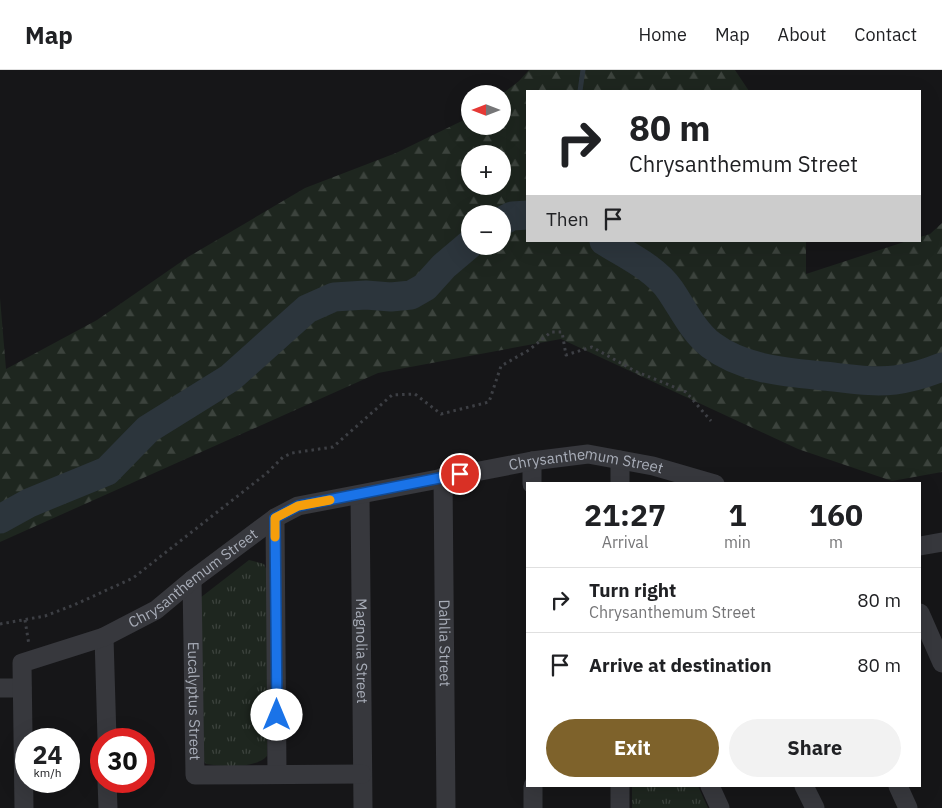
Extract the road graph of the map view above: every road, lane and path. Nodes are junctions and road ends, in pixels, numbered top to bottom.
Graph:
1 (711, 421) dead end
2 (620, 460) junction
3 (532, 461) junction
4 (653, 466) junction
5 (443, 477) junction
6 (532, 482) edge
7 (620, 482) edge
8 (660, 482) edge
9 (708, 482) edge
10 (360, 495) junction
11 (275, 518) junction
12 (942, 542) edge
13 (921, 546) edge
14 (192, 580) junction
15 (921, 615) edge
16 (25, 620) junction
17 (0, 624) edge
18 (104, 637) junction
19 (27, 662) junction
20 (942, 663) edge
21 (0, 688) edge
22 (22, 688) junction
23 (107, 728) edge
24 (277, 774) junction
25 (362, 774) junction
26 (533, 787) edge
27 (620, 787) edge
28 (710, 787) edge
29 (804, 787) edge
30 (898, 787) edge
31 (108, 793) edge
32 (24, 808) edge
33 (108, 808) edge
34 (363, 808) edge
35 (446, 808) edge
36 (533, 808) edge
37 (620, 808) edge
38 (720, 808) edge
39 (815, 808) edge
40 (908, 808) edge

1 - 16 path
2 - 3 street, Chrysanthemum Street
2 - 4 street, Chrysanthemum Street
2 - 7 street
3 - 5 street, Chrysanthemum Street
3 - 6 street
4 - 8 street
4 - 9 street, Chrysanthemum Street
5 - 10 street, Chrysanthemum Street
5 - 35 street, Dahlia Street
10 - 11 street, Chrysanthemum Street
10 - 25 street, Magnolia Street
11 - 14 street, Chrysanthemum Street
11 - 24 street
12 - 13 street
14 - 18 street, Chrysanthemum Street
14 - 24 street, Eucalyptus Street
15 - 20 street
16 - 17 path
16 - 19 path
18 - 19 street, Chrysanthemum Street
18 - 23 street
19 - 22 street
21 - 22 street
22 - 32 street
24 - 25 street, Eucalyptus Street
25 - 34 street, Magnolia Street
26 - 36 street
27 - 37 street
28 - 38 street
29 - 39 street
30 - 40 street
31 - 33 street

